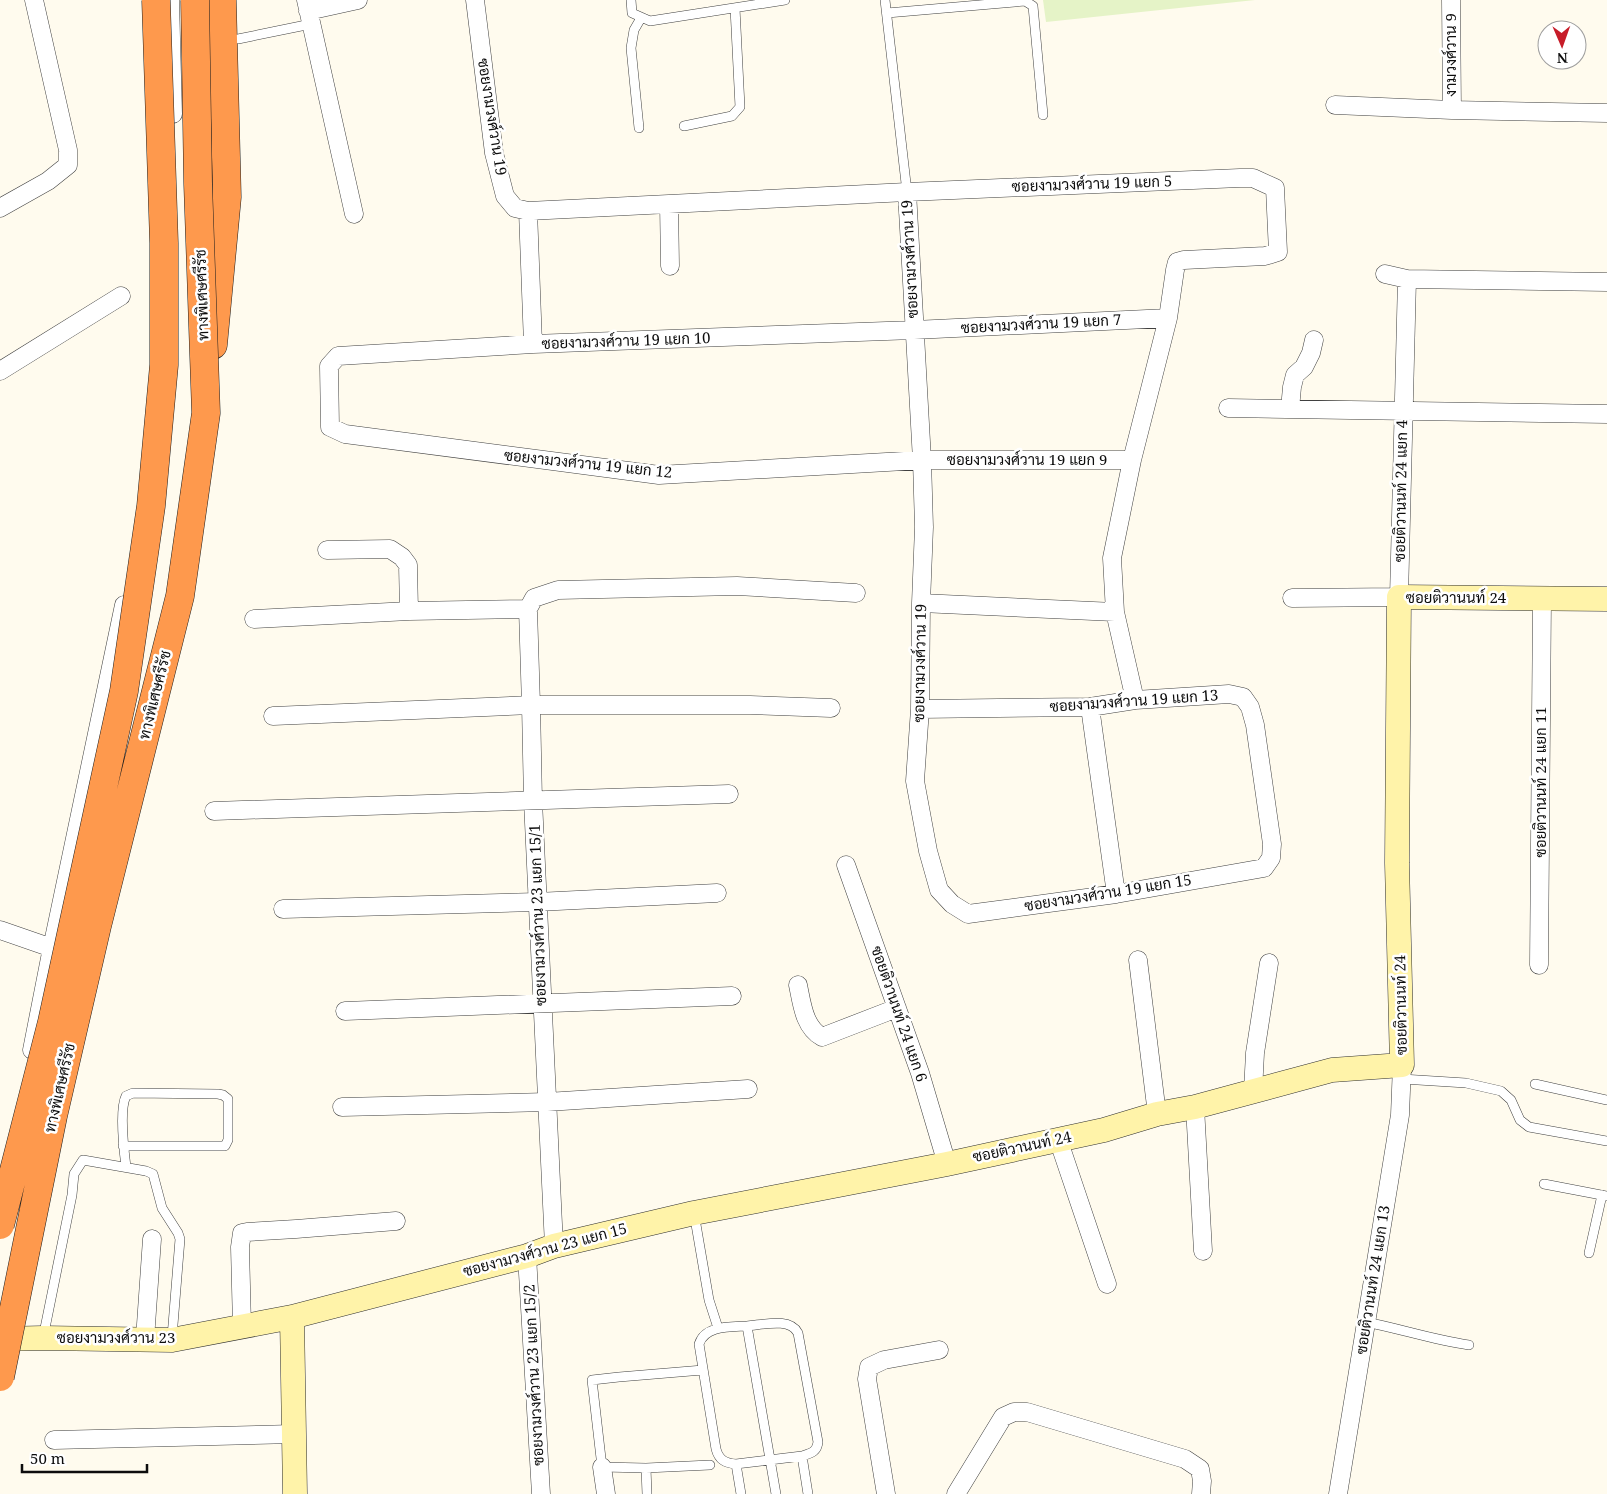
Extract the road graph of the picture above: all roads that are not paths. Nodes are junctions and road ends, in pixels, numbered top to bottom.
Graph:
1 (34, 0) edge
2 (156, 0) edge
3 (170, 0) edge
4 (195, 0) edge
5 (222, 0) edge
6 (358, 0) edge
7 (475, 0) edge
8 (631, 0) edge
9 (785, 0) edge
10 (885, 0) edge
11 (1451, 0) edge
12 (735, 8) junction
13 (308, 12) edge
14 (887, 13) junction
15 (641, 18) junction
16 (238, 40) dead end
17 (1334, 105) dead end
18 (1452, 110) junction
19 (1607, 113) edge
20 (1043, 115) dead end
21 (684, 126) dead end
22 (639, 128) dead end
23 (907, 192) junction
24 (669, 204) junction
25 (0, 208) edge
26 (528, 211) junction
27 (354, 214) dead end
28 (670, 266) dead end
29 (1385, 274) dead end
30 (1407, 279) junction
31 (1607, 282) edge
32 (121, 296) dead end
33 (1168, 318) junction
34 (914, 330) junction
35 (1314, 340) dead end
36 (533, 344) junction
37 (338, 356) joint
38 (0, 371) edge
39 (1228, 408) dead end
40 (1290, 409) junction
41 (1403, 411) junction
42 (206, 413) junction
43 (1607, 414) edge
44 (922, 460) junction
45 (1132, 460) junction
46 (328, 550) dead end
47 (856, 594) dead end
48 (1399, 597) junction
49 (1292, 598) dead end
50 (1542, 598) junction
51 (1607, 599) edge
52 (921, 603) junction
53 (528, 608) junction
54 (409, 611) junction
55 (1115, 612) junction
56 (254, 619) dead end
57 (1229, 694) joint
58 (1135, 700) junction
59 (532, 706) junction
60 (1090, 707) junction
61 (831, 708) dead end
62 (920, 709) junction
63 (273, 716) dead end
64 (728, 794) dead end
65 (533, 801) junction
66 (214, 811) dead end
67 (846, 865) dead end
68 (717, 893) dead end
69 (1116, 894) junction
70 (537, 902) junction
71 (283, 909) dead end
72 (968, 914) joint
73 (0, 930) edge
74 (52, 948) junction
75 (1138, 960) dead end
76 (1269, 963) dead end
77 (1539, 965) dead end
78 (798, 985) dead end
79 (732, 996) dead end
80 (542, 1004) junction
81 (897, 1008) junction
82 (345, 1011) dead end
83 (1402, 1072) junction
84 (1534, 1084) dead end
85 (748, 1089) dead end
86 (1253, 1091) junction
87 (1607, 1100) edge
88 (547, 1102) junction
89 (342, 1107) dead end
90 (1195, 1107) junction
91 (1157, 1114) junction
92 (1058, 1139) junction
93 (1607, 1142) edge
94 (123, 1146) junction
95 (947, 1164) junction
96 (126, 1167) junction
97 (1544, 1184) dead end
98 (800, 1193) joint
99 (1604, 1196) edge
100 (0, 1206) edge
101 (694, 1213) junction
102 (396, 1221) dead end
103 (0, 1225) edge
104 (152, 1239) dead end
105 (554, 1246) junction
106 (1203, 1251) dead end
107 (1589, 1253) dead end
108 (527, 1256) junction
109 (1107, 1284) dead end
110 (292, 1316) junction
111 (1366, 1322) junction
112 (242, 1326) junction
113 (747, 1326) junction
114 (718, 1328) junction
115 (43, 1338) junction
116 (0, 1339) edge
117 (145, 1339) junction
118 (172, 1340) junction
119 (1469, 1345) dead end
120 (939, 1350) dead end
121 (703, 1370) junction
122 (0, 1377) edge
123 (294, 1434) junction
124 (54, 1440) dead end
125 (802, 1456) junction
126 (770, 1460) junction
127 (736, 1464) junction
128 (710, 1465) dead end
129 (602, 1467) junction
130 (646, 1468) junction
131 (295, 1494) edge
132 (541, 1494) edge
133 (606, 1494) edge
134 (647, 1494) edge
135 (741, 1494) edge
136 (776, 1494) edge
137 (808, 1494) edge
138 (886, 1494) edge
139 (956, 1494) edge
140 (1200, 1494) edge
141 (1338, 1494) edge

1 - 25 street
2 - 103 highway, ทางพิเศษศรีรัช, bridge
3 - 74 street
4 - 42 highway, ทางพิเศษศรีรัช, bridge
5 - 42 highway, bridge
6 - 13 street
7 - 26 street, ซอยงามวงศ์วาน 19
8 - 15 lane
9 - 12 lane
10 - 14 lane
11 - 18 street, งามวงศ์วาน 9
12 - 15 lane
12 - 21 lane
13 - 16 lane
13 - 27 street
14 - 20 lane
14 - 23 lane
15 - 22 lane
17 - 18 street
18 - 19 street
23 - 24 street, ซอยงามวงศ์วาน 19
23 - 33 street, ซอยงามวงศ์วาน 19 แยก 5
23 - 34 street, ซอยงามวงศ์วาน 19
24 - 26 street, ซอยงามวงศ์วาน 19
24 - 28 street
26 - 36 street
29 - 30 street
30 - 31 street
30 - 41 street, ซอยติวานนท์ 24 แยก 4
32 - 38 street
33 - 34 street, ซอยงามวงศ์วาน 19 แยก 7
33 - 45 street
34 - 36 street, ซอยงามวงศ์วาน 19 แยก 10
34 - 44 street, ซอยงามวงศ์วาน 19
35 - 40 street
36 - 37 street, ซอยงามวงศ์วาน 19 แยก 10
37 - 44 street, ซอยงามวงศ์วาน 19 แยก 12
39 - 40 street
40 - 41 street
41 - 43 street
41 - 48 street, ซอยติวานนท์ 24 แยก 4
42 - 122 highway, ทางพิเศษศรีรัช, bridge
44 - 45 street, ซอยงามวงศ์วาน 19 แยก 9
44 - 52 street, ซอยงามวงศ์วาน 19
45 - 55 street
46 - 54 street
47 - 53 street
48 - 49 street
48 - 50 street, ซอยติวานนท์ 24
48 - 83 street, ซอยติวานนท์ 24
50 - 51 street, ซอยติวานนท์ 24
50 - 77 street, ซอยติวานนท์ 24 แยก 11
52 - 55 street
52 - 62 street, ซอยงามวงศ์วาน 19
53 - 54 street
53 - 59 street, ซอยงามวงศ์วาน 23 แยก 15/1
54 - 56 street
55 - 58 street
57 - 58 street, ซอยงามวงศ์วาน 19 แยก 13
57 - 69 street, ซอยงามวงศ์วาน 19 แยก 15
58 - 60 street, ซอยงามวงศ์วาน 19 แยก 13
59 - 61 street
59 - 63 street
59 - 65 street, ซอยงามวงศ์วาน 23 แยก 15/1
60 - 62 street, ซอยงามวงศ์วาน 19 แยก 13
60 - 69 street
62 - 72 street, ซอยงามวงศ์วาน 19
64 - 65 street
65 - 66 street
65 - 70 street, ซอยงามวงศ์วาน 23 แยก 15/1
67 - 81 street, ซอยติวานนท์ 24 แยก 6
68 - 70 street
69 - 72 street, ซอยงามวงศ์วาน 19 แยก 15
70 - 71 street
70 - 80 street, ซอยงามวงศ์วาน 23 แยก 15/1
73 - 74 street
74 - 100 street
75 - 91 street
76 - 86 street
78 - 81 street
79 - 80 street
80 - 82 street
80 - 88 street, ซอยงามวงศ์วาน 23 แยก 15/1
81 - 95 street, ซอยติวานนท์ 24 แยก 6
83 - 86 street, ซอยติวานนท์ 24
83 - 93 lane
83 - 111 street, ซอยติวานนท์ 24 แยก 13
84 - 87 lane
85 - 88 street
86 - 90 street, ซอยติวานนท์ 24
88 - 89 street
88 - 105 street, ซอยงามวงศ์วาน 23 แยก 15/1
90 - 91 street, ซอยติวานนท์ 24
90 - 106 street
91 - 92 street, ซอยติวานนท์ 24
92 - 95 street, ซอยติวานนท์ 24
92 - 109 street
94 - 94 lane
94 - 96 lane
95 - 98 street, ซอยติวานนท์ 24
96 - 115 lane
96 - 118 lane
97 - 99 lane
98 - 101 street, ซอยงามวงศ์วาน 23 แยก 15
99 - 107 lane
101 - 105 street, ซอยงามวงศ์วาน 23 แยก 15
101 - 114 lane
102 - 112 street
104 - 117 street
105 - 108 street, ซอยงามวงศ์วาน 23 แยก 15
108 - 110 street, ซอยงามวงศ์วาน 23 แยก 15
108 - 132 street, ซอยงามวงศ์วาน 23 แยก 15/2
110 - 112 street, ซอยงามวงศ์วาน 23
110 - 123 street
111 - 119 lane
111 - 141 street, ซอยติวานนท์ 24 แยก 13
112 - 118 street, ซอยงามวงศ์วาน 23
113 - 114 lane
113 - 125 lane
113 - 126 lane
114 - 121 lane
115 - 116 street, ซอยงามวงศ์วาน 23
115 - 117 street, ซอยงามวงศ์วาน 23
117 - 118 street, ซอยงามวงศ์วาน 23
120 - 138 street
121 - 127 lane
121 - 129 lane
123 - 124 street
123 - 131 street
125 - 126 lane
125 - 137 lane
126 - 127 lane
126 - 136 lane
127 - 135 lane
128 - 130 lane
129 - 130 lane
129 - 133 street
130 - 134 lane
139 - 140 street

